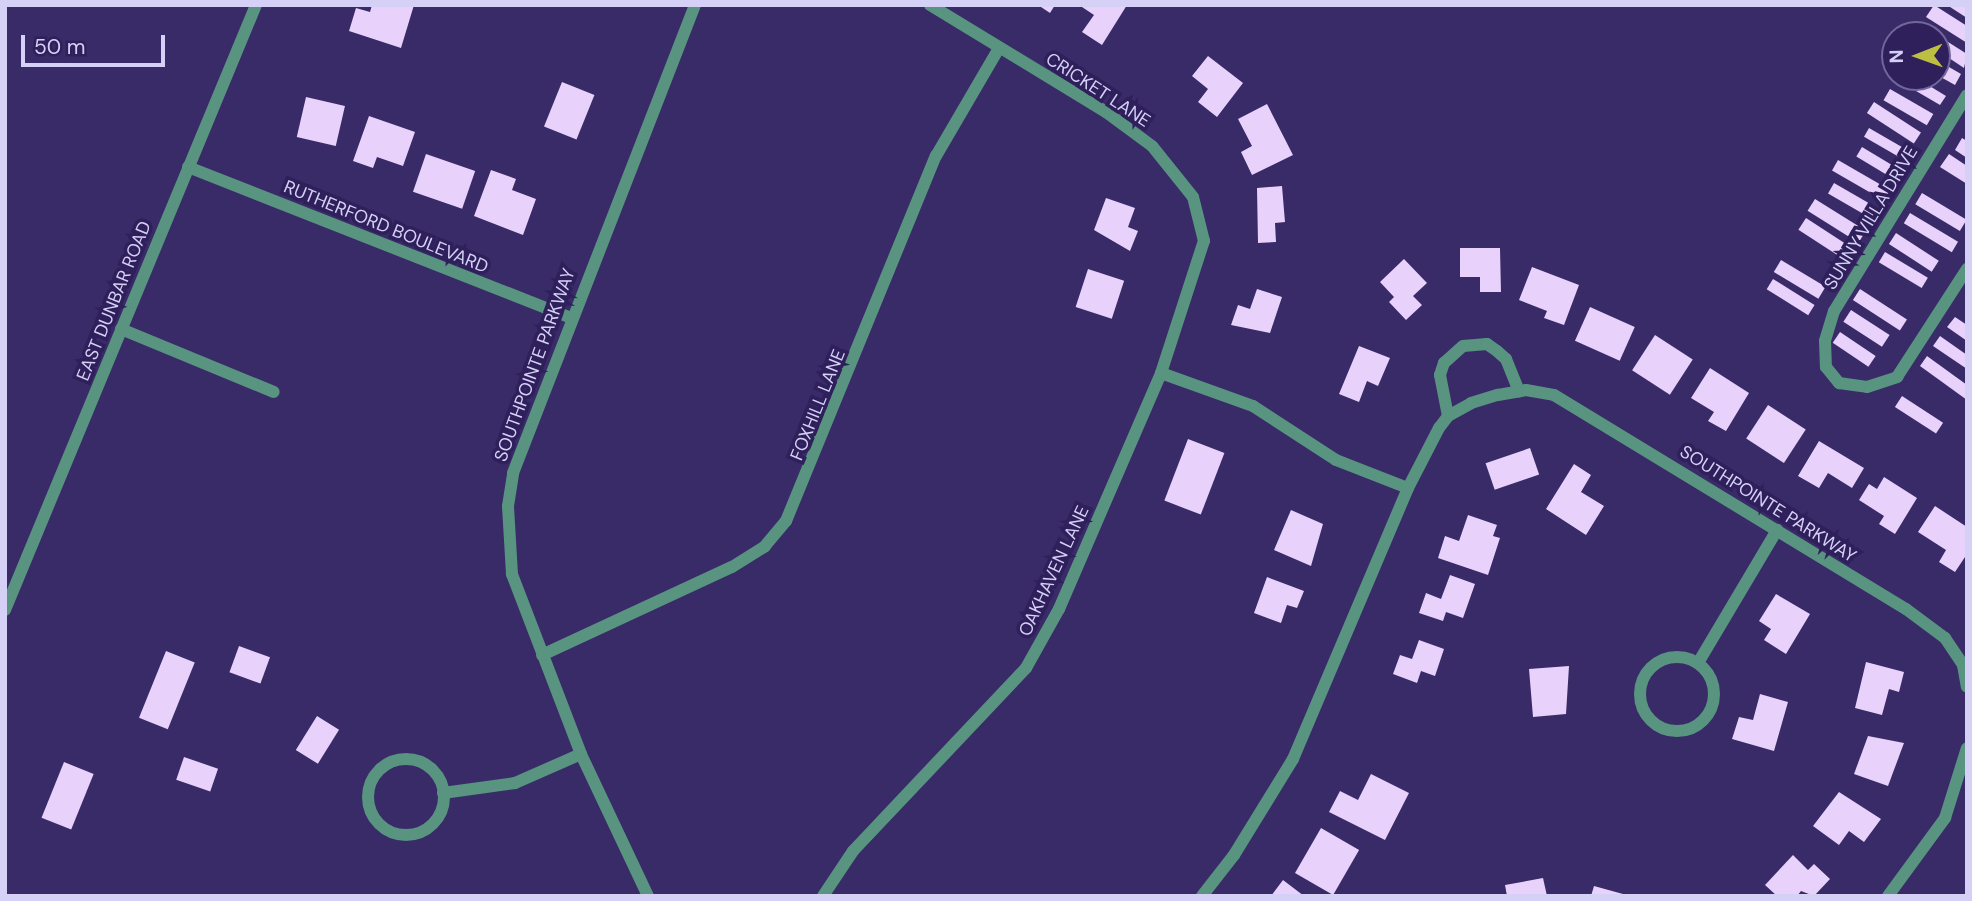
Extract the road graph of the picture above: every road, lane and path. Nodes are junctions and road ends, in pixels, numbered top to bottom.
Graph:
1 (256, 5) edge
2 (695, 5) edge
3 (930, 5) edge
4 (999, 48) junction
5 (1967, 95) edge
6 (188, 167) junction
7 (1204, 241) joint
8 (1967, 269) edge
9 (571, 318) junction
10 (121, 329) junction
11 (1161, 373) junction
12 (1519, 391) junction
13 (274, 393) dead end
14 (1448, 416) junction
15 (1408, 488) junction
16 (1777, 530) junction
17 (5, 610) edge
18 (542, 654) junction
19 (1698, 663) junction
20 (1967, 687) edge
21 (1967, 748) edge
22 (581, 754) junction
23 (1965, 765) edge
24 (443, 793) junction
25 (648, 896) edge
26 (823, 896) edge
27 (1202, 896) edge
28 (1888, 896) edge

1 - 6 street, EAST DUNBAR ROAD
2 - 9 street, SOUTHPOINTE PARKWAY
3 - 4 street, CRICKET LANE
4 - 7 street, CRICKET LANE
4 - 18 street, FOXHILL LANE
5 - 8 street, SUNNY VILLA DRIVE
6 - 9 street, RUTHERFORD BOULEVARD
6 - 10 street, EAST DUNBAR ROAD
7 - 11 street, OAKHAVEN LANE
9 - 18 street, SOUTHPOINTE PARKWAY
10 - 13 street
10 - 17 street, EAST DUNBAR ROAD
11 - 15 street
11 - 26 street, OAKHAVEN LANE
12 - 14 street, SOUTHPOINTE PARKWAY
12 - 14 street
12 - 16 street, SOUTHPOINTE PARKWAY
14 - 15 street
15 - 27 street
16 - 19 street
16 - 20 street, SOUTHPOINTE PARKWAY
18 - 22 street, SOUTHPOINTE PARKWAY
19 - 19 street
21 - 23 street
22 - 24 street
22 - 25 street, SOUTHPOINTE PARKWAY
23 - 28 street
24 - 24 street

